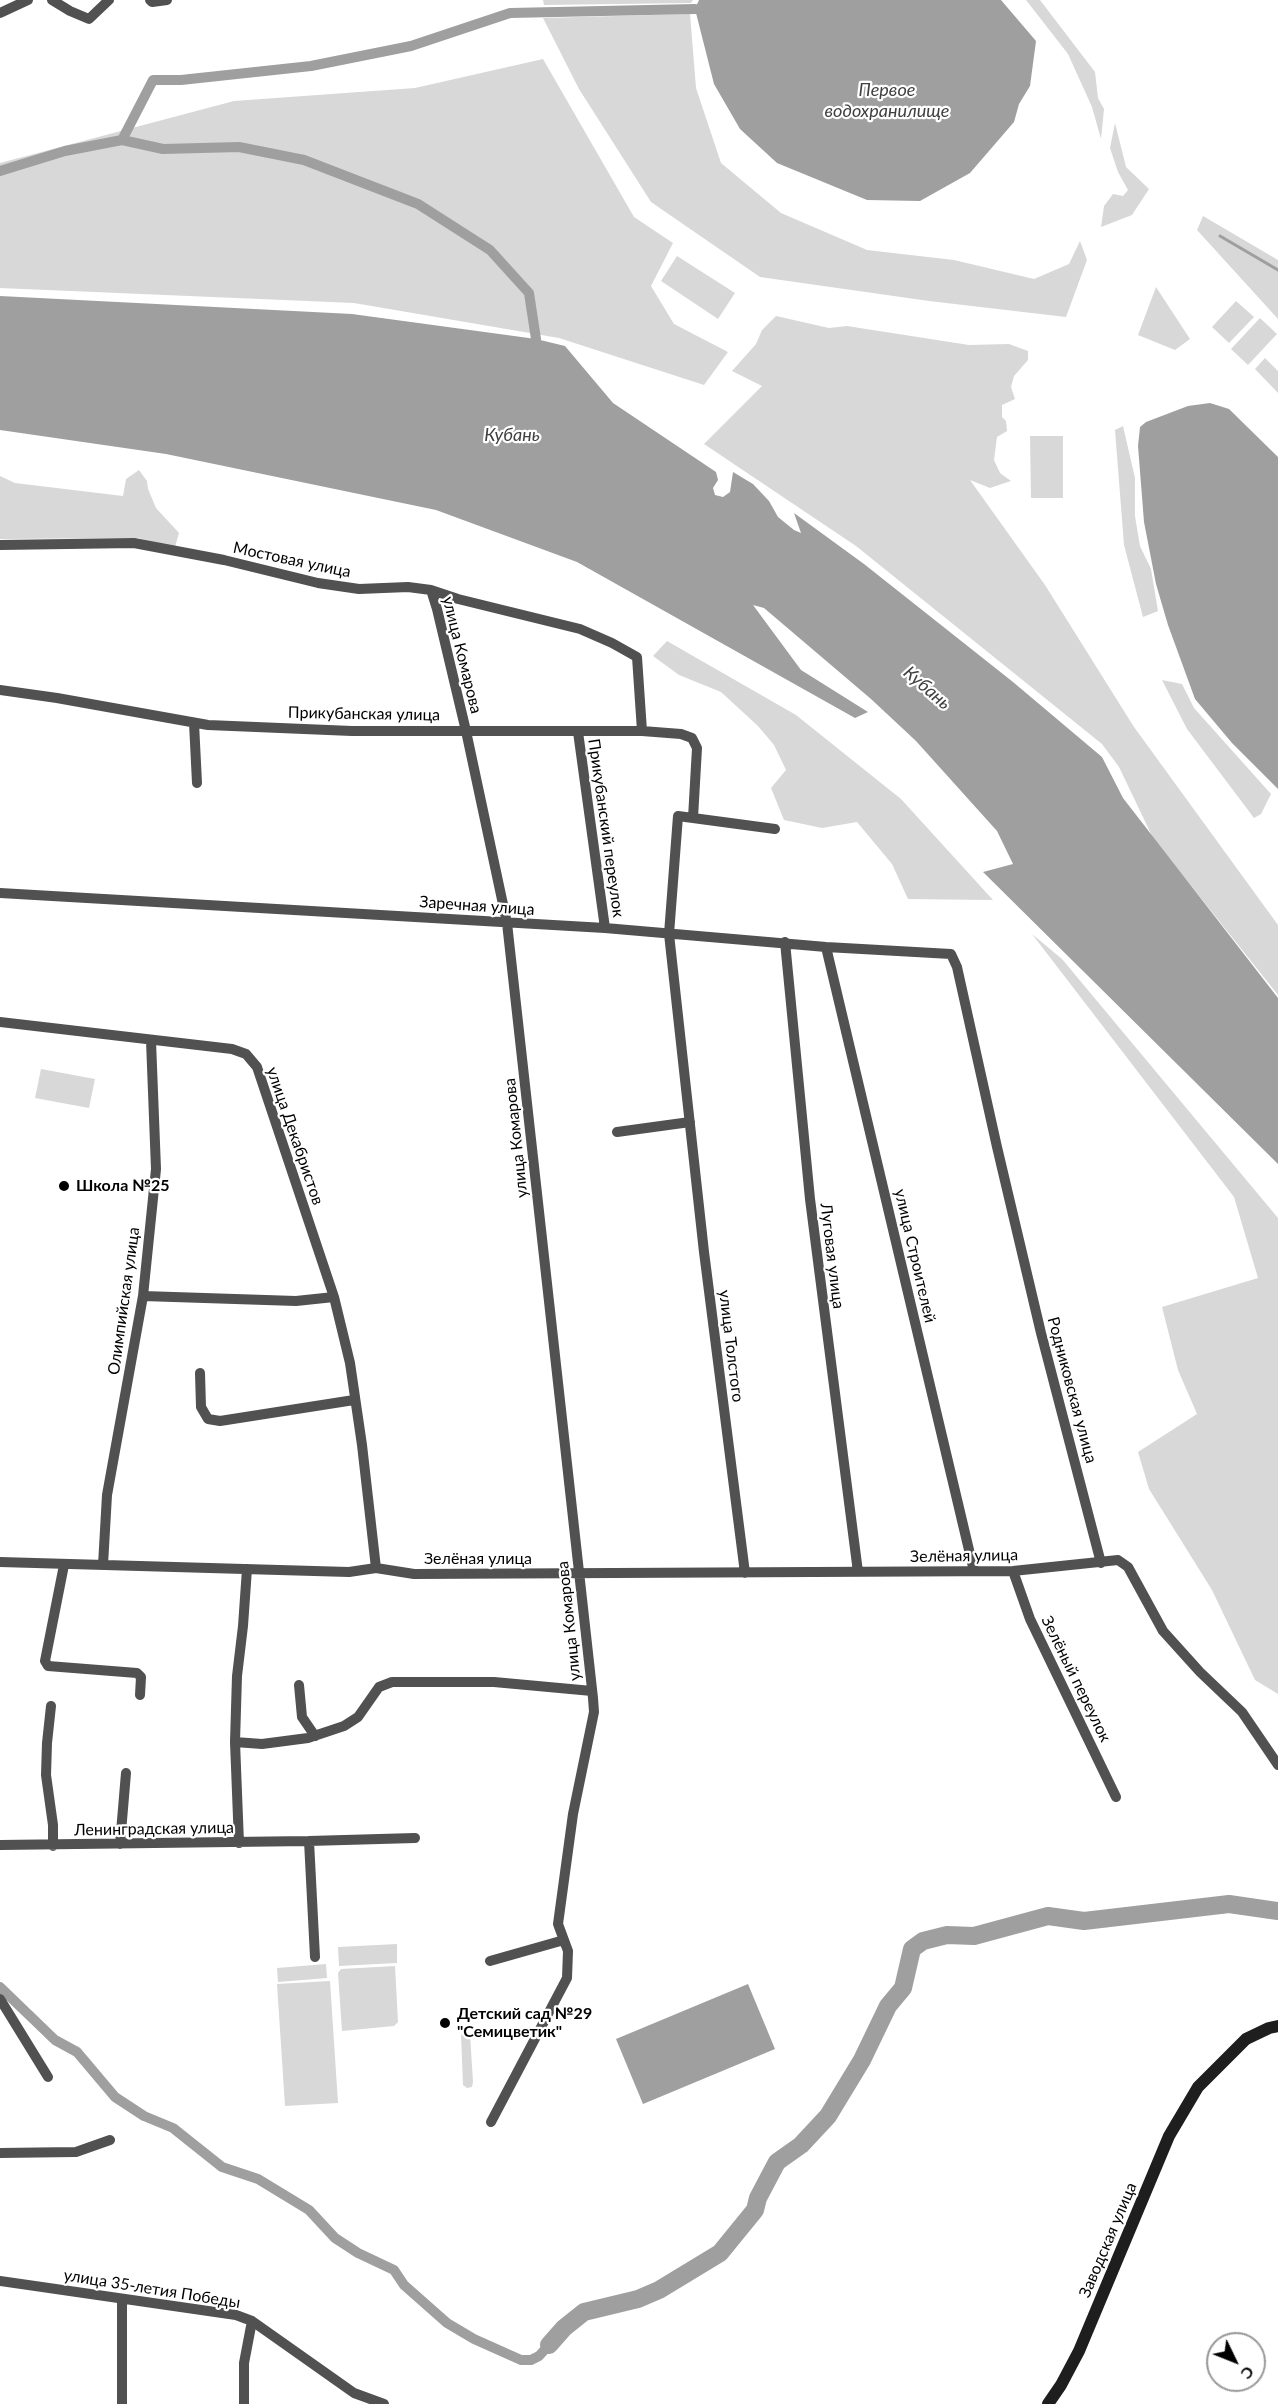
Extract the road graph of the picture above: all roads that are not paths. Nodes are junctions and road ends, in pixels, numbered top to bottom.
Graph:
1 (52, 0) edge
2 (109, 0) edge
3 (150, 0) edge
4 (167, 0) edge
5 (23, 2) edge
6 (0, 13) edge
7 (0, 545) edge
8 (430, 590) junction
9 (0, 690) edge
10 (194, 723) junction
11 (466, 731) junction
12 (642, 731) junction
13 (578, 732) junction
14 (197, 783) dead end
15 (693, 818) junction
16 (774, 829) dead end
17 (0, 893) edge
18 (507, 923) junction
19 (605, 928) junction
20 (669, 934) junction
21 (785, 942) junction
22 (826, 947) junction
23 (951, 954) joint
24 (0, 1022) edge
25 (151, 1041) junction
26 (690, 1122) junction
27 (617, 1132) dead end
28 (143, 1296) junction
29 (334, 1297) junction
30 (200, 1373) dead end
31 (354, 1400) junction
32 (0, 1562) edge
33 (1101, 1563) junction
34 (64, 1565) junction
35 (103, 1565) junction
36 (376, 1568) junction
37 (247, 1569) junction
38 (974, 1571) junction
39 (1013, 1571) junction
40 (858, 1572) junction
41 (745, 1573) junction
42 (579, 1574) junction
43 (299, 1685) dead end
44 (592, 1690) junction
45 (140, 1695) dead end
46 (51, 1706) dead end
47 (315, 1736) junction
48 (235, 1742) junction
49 (1278, 1765) edge
50 (126, 1773) dead end
51 (1116, 1797) dead end
52 (415, 1838) dead end
53 (309, 1841) junction
54 (239, 1843) junction
55 (120, 1844) junction
56 (0, 1845) edge
57 (53, 1846) junction
58 (564, 1940) junction
59 (315, 1958) dead end
60 (490, 1961) dead end
61 (0, 1999) edge
62 (1278, 2026) edge
63 (48, 2077) dead end
64 (491, 2122) dead end
65 (110, 2140) dead end
66 (0, 2153) edge
67 (0, 2281) edge
68 (122, 2300) junction
69 (252, 2321) junction
70 (122, 2404) edge
71 (244, 2404) edge
72 (384, 2404) edge
73 (1048, 2404) edge

1 - 2 street
3 - 4 street
5 - 6 street
7 - 8 street, Мостовая улица
8 - 11 street, улица Комарова
8 - 12 street, Мостовая улица
9 - 10 street, Прикубанская улица
10 - 11 street, Прикубанская улица
10 - 14 street
11 - 13 street, Прикубанская улица
11 - 18 street, улица Комарова
12 - 13 street, Прикубанская улица
12 - 15 street, Прикубанская улица
13 - 19 street, Прикубанский переулок
15 - 16 street
15 - 20 street, улица Толстого
17 - 18 street, Заречная улица
18 - 19 street, Заречная улица
18 - 42 street, улица Комарова
19 - 20 street, Заречная улица
20 - 21 street, Заречная улица
20 - 26 street, улица Толстого
21 - 22 street, Заречная улица
21 - 40 street, Луговая улица
22 - 23 street, Заречная улица
22 - 38 street, улица Строителей
23 - 33 street, Родниковская улица
24 - 25 street, улица Декабристов
25 - 28 street, Олимпийская улица
25 - 29 street, улица Декабристов
26 - 27 street
26 - 41 street, улица Толстого
28 - 29 street
28 - 35 street, Олимпийская улица
29 - 31 street, улица Декабристов
30 - 31 street
31 - 36 street, улица Декабристов
32 - 34 street, Зелёная улица
33 - 39 street, Зелёная улица
33 - 49 street
34 - 35 street, Зелёная улица
34 - 45 street
35 - 37 street, Зелёная улица
36 - 37 street, Зелёная улица
36 - 42 street, Зелёная улица
37 - 48 street
38 - 39 street, Зелёная улица
38 - 40 street, Зелёная улица
39 - 51 street, Зелёный переулок
40 - 41 street, Зелёная улица
41 - 42 street, Зелёная улица
42 - 44 street, улица Комарова
43 - 47 street
44 - 47 street
44 - 58 street, улица Комарова
46 - 57 street
47 - 48 street
48 - 54 street
50 - 55 street
52 - 53 street, Ленинградская улица
53 - 54 street, Ленинградская улица
53 - 59 street
54 - 55 street, Ленинградская улица
55 - 57 street, Ленинградская улица
56 - 57 street, Ленинградская улица
58 - 60 street
58 - 64 street, улица Комарова
61 - 63 street
62 - 73 main road, Заводская улица
65 - 66 street
67 - 68 street, улица 35-летия Победы
68 - 69 street, улица 35-летия Победы
68 - 70 street
69 - 71 street
69 - 72 street, улица 35-летия Победы

